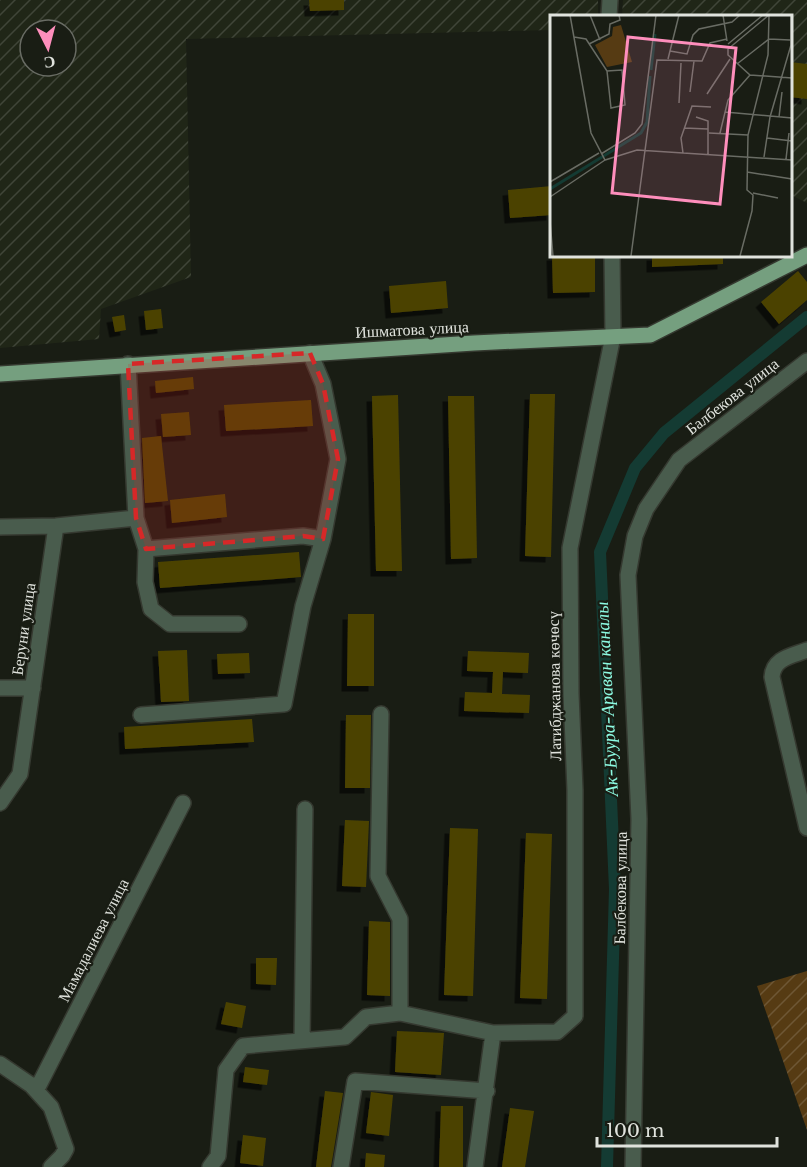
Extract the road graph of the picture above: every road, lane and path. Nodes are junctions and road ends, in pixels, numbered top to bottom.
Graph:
1 (610, 0) edge
2 (609, 15) edge
3 (807, 255) edge
4 (612, 256) edge
5 (613, 336) junction
6 (310, 353) junction
7 (807, 361) edge
8 (128, 364) junction
9 (0, 374) edge
10 (136, 519) junction
11 (56, 526) junction
12 (0, 527) edge
13 (323, 539) junction
14 (146, 549) junction
15 (239, 624) dead end
16 (807, 650) edge
17 (0, 688) edge
18 (33, 688) junction
19 (381, 714) dead end
20 (141, 715) dead end
21 (0, 803) edge
22 (183, 803) dead end
23 (305, 809) dead end
24 (807, 828) edge
25 (400, 1013) junction
26 (494, 1033) junction
27 (302, 1041) junction
28 (0, 1064) edge
29 (30, 1085) junction
30 (487, 1091) junction
31 (51, 1167) edge
32 (210, 1167) edge
33 (341, 1167) edge
34 (475, 1167) edge
35 (633, 1167) edge

1 - 2 street
3 - 5 main road, Ишматова улица
4 - 5 street, Латибджанова көчөсү
5 - 6 main road, Ишматова улица
5 - 26 street, Латибджанова көчөсү
6 - 8 main road, Ишматова улица
6 - 13 street
7 - 35 street, Балбекова улица
8 - 9 main road, Ишматова улица
8 - 10 street
10 - 11 street
10 - 14 street
11 - 12 street
11 - 18 street, Беруни улица
13 - 14 street
13 - 20 street
14 - 15 street
16 - 24 street
17 - 18 street
18 - 21 street, Беруни улица
19 - 25 street
22 - 29 street, Мамадалиева улица
23 - 27 street
25 - 26 street
25 - 27 street
26 - 30 street
27 - 32 street
28 - 29 street
29 - 31 street
30 - 33 street
30 - 34 street

